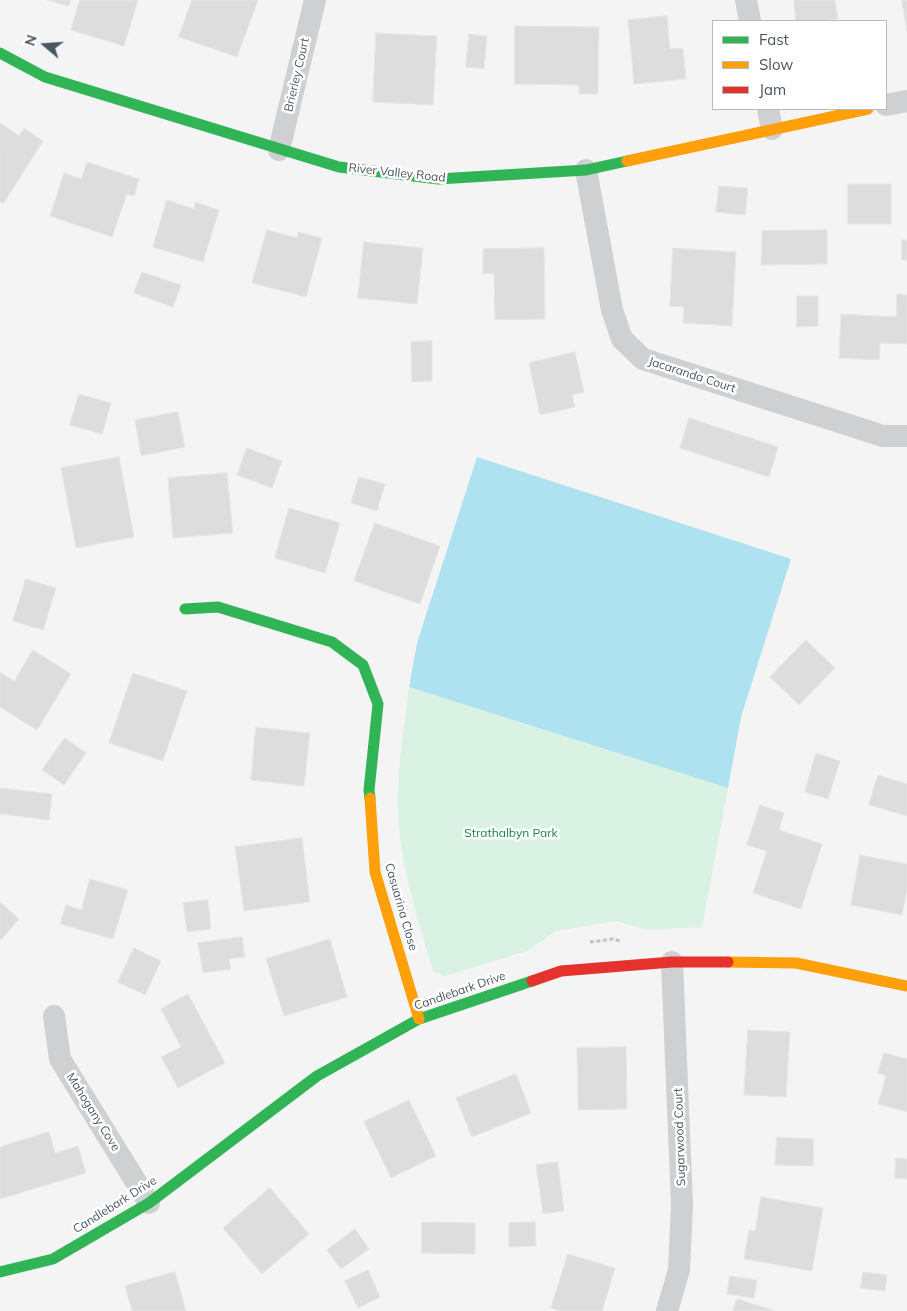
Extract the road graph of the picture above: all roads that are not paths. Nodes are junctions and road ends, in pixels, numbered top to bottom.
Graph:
1 (315, 0) edge
2 (746, 0) edge
3 (750, 20) edge
4 (0, 53) edge
5 (907, 100) edge
6 (887, 105) edge
7 (858, 110) edge
8 (770, 119) edge
9 (279, 150) junction
10 (586, 170) junction
11 (907, 436) edge
12 (185, 609) dead end
13 (672, 962) junction
14 (907, 986) edge
15 (54, 1016) dead end
16 (419, 1019) junction
17 (149, 1203) junction
18 (0, 1272) edge
19 (666, 1311) edge

1 - 9 street, Brierley Court
2 - 3 street
4 - 9 street, River Valley Road
5 - 6 street
7 - 8 street, River Valley Road
8 - 10 street, River Valley Road
9 - 10 street, River Valley Road
10 - 11 street, Jacaranda Court
12 - 16 street, Casuarina Close
13 - 14 street, Candlebark Drive
13 - 16 street, Candlebark Drive
13 - 19 street, Sugarwood Court
15 - 17 street, Mahogany Cove
16 - 17 street, Candlebark Drive
17 - 18 street, Candlebark Drive

